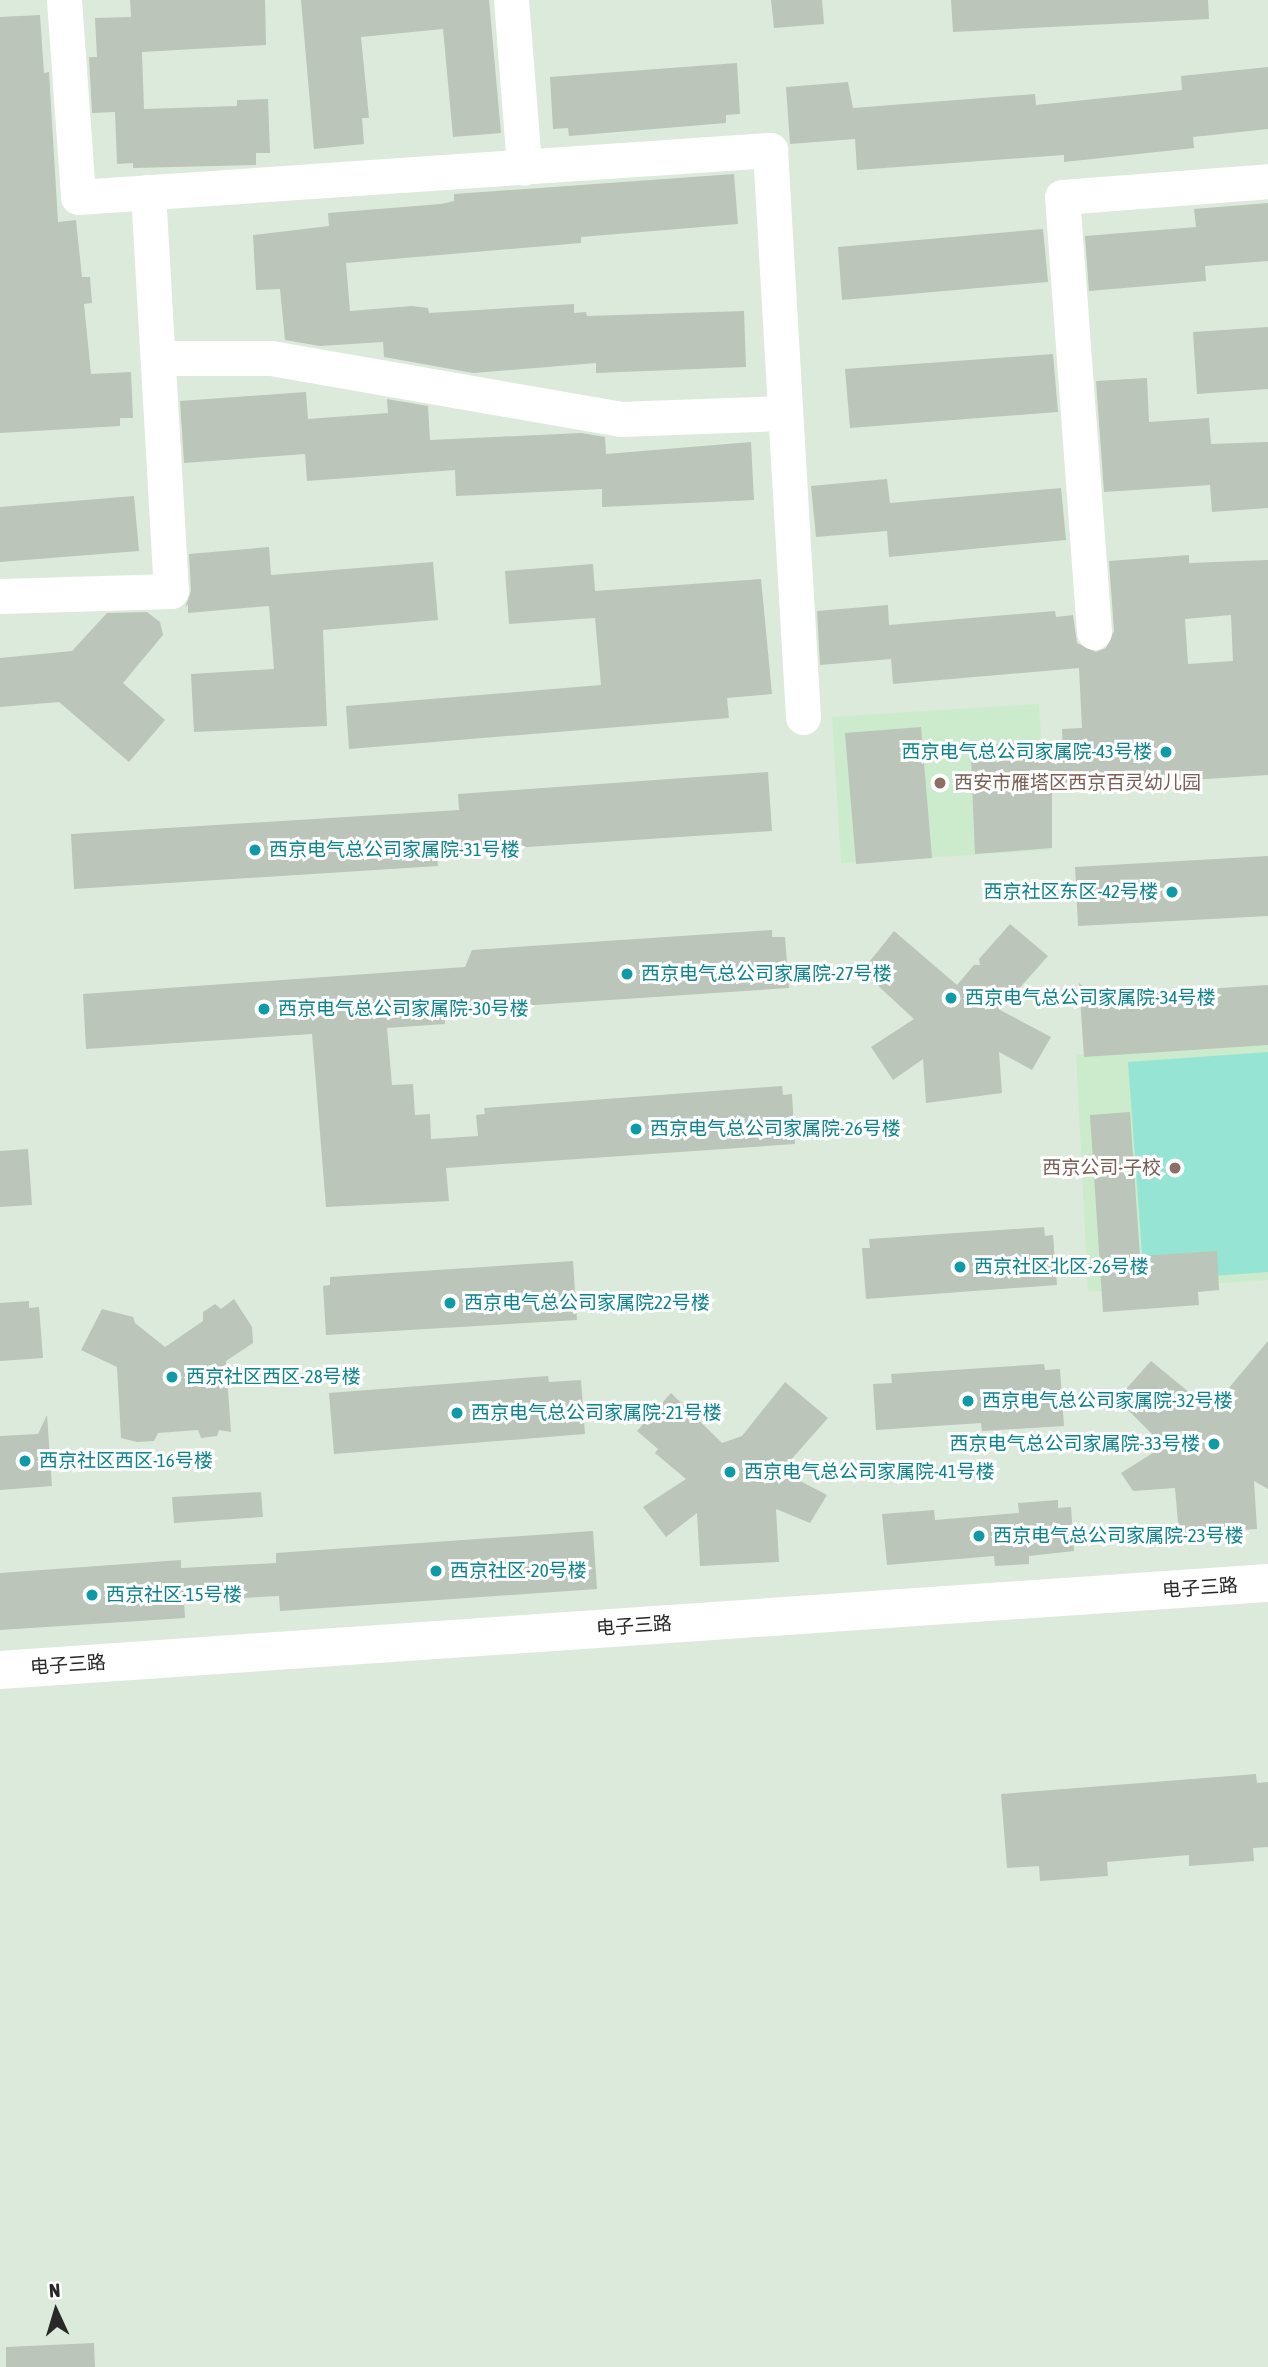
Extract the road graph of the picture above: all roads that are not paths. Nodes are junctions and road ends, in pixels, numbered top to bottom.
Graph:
1 (64, 0) edge
2 (511, 0) edge
3 (524, 167) junction
4 (1268, 181) edge
5 (148, 192) junction
6 (158, 358) junction
7 (785, 413) junction
8 (0, 596) edge
9 (1094, 632) dead end
10 (803, 717) dead end
11 (1268, 1583) edge
12 (0, 1670) edge

1 - 5 street
2 - 3 street
3 - 5 street
3 - 7 street
4 - 9 street
5 - 6 street
6 - 7 street
6 - 8 street
7 - 10 street
11 - 12 street, 电子三路

